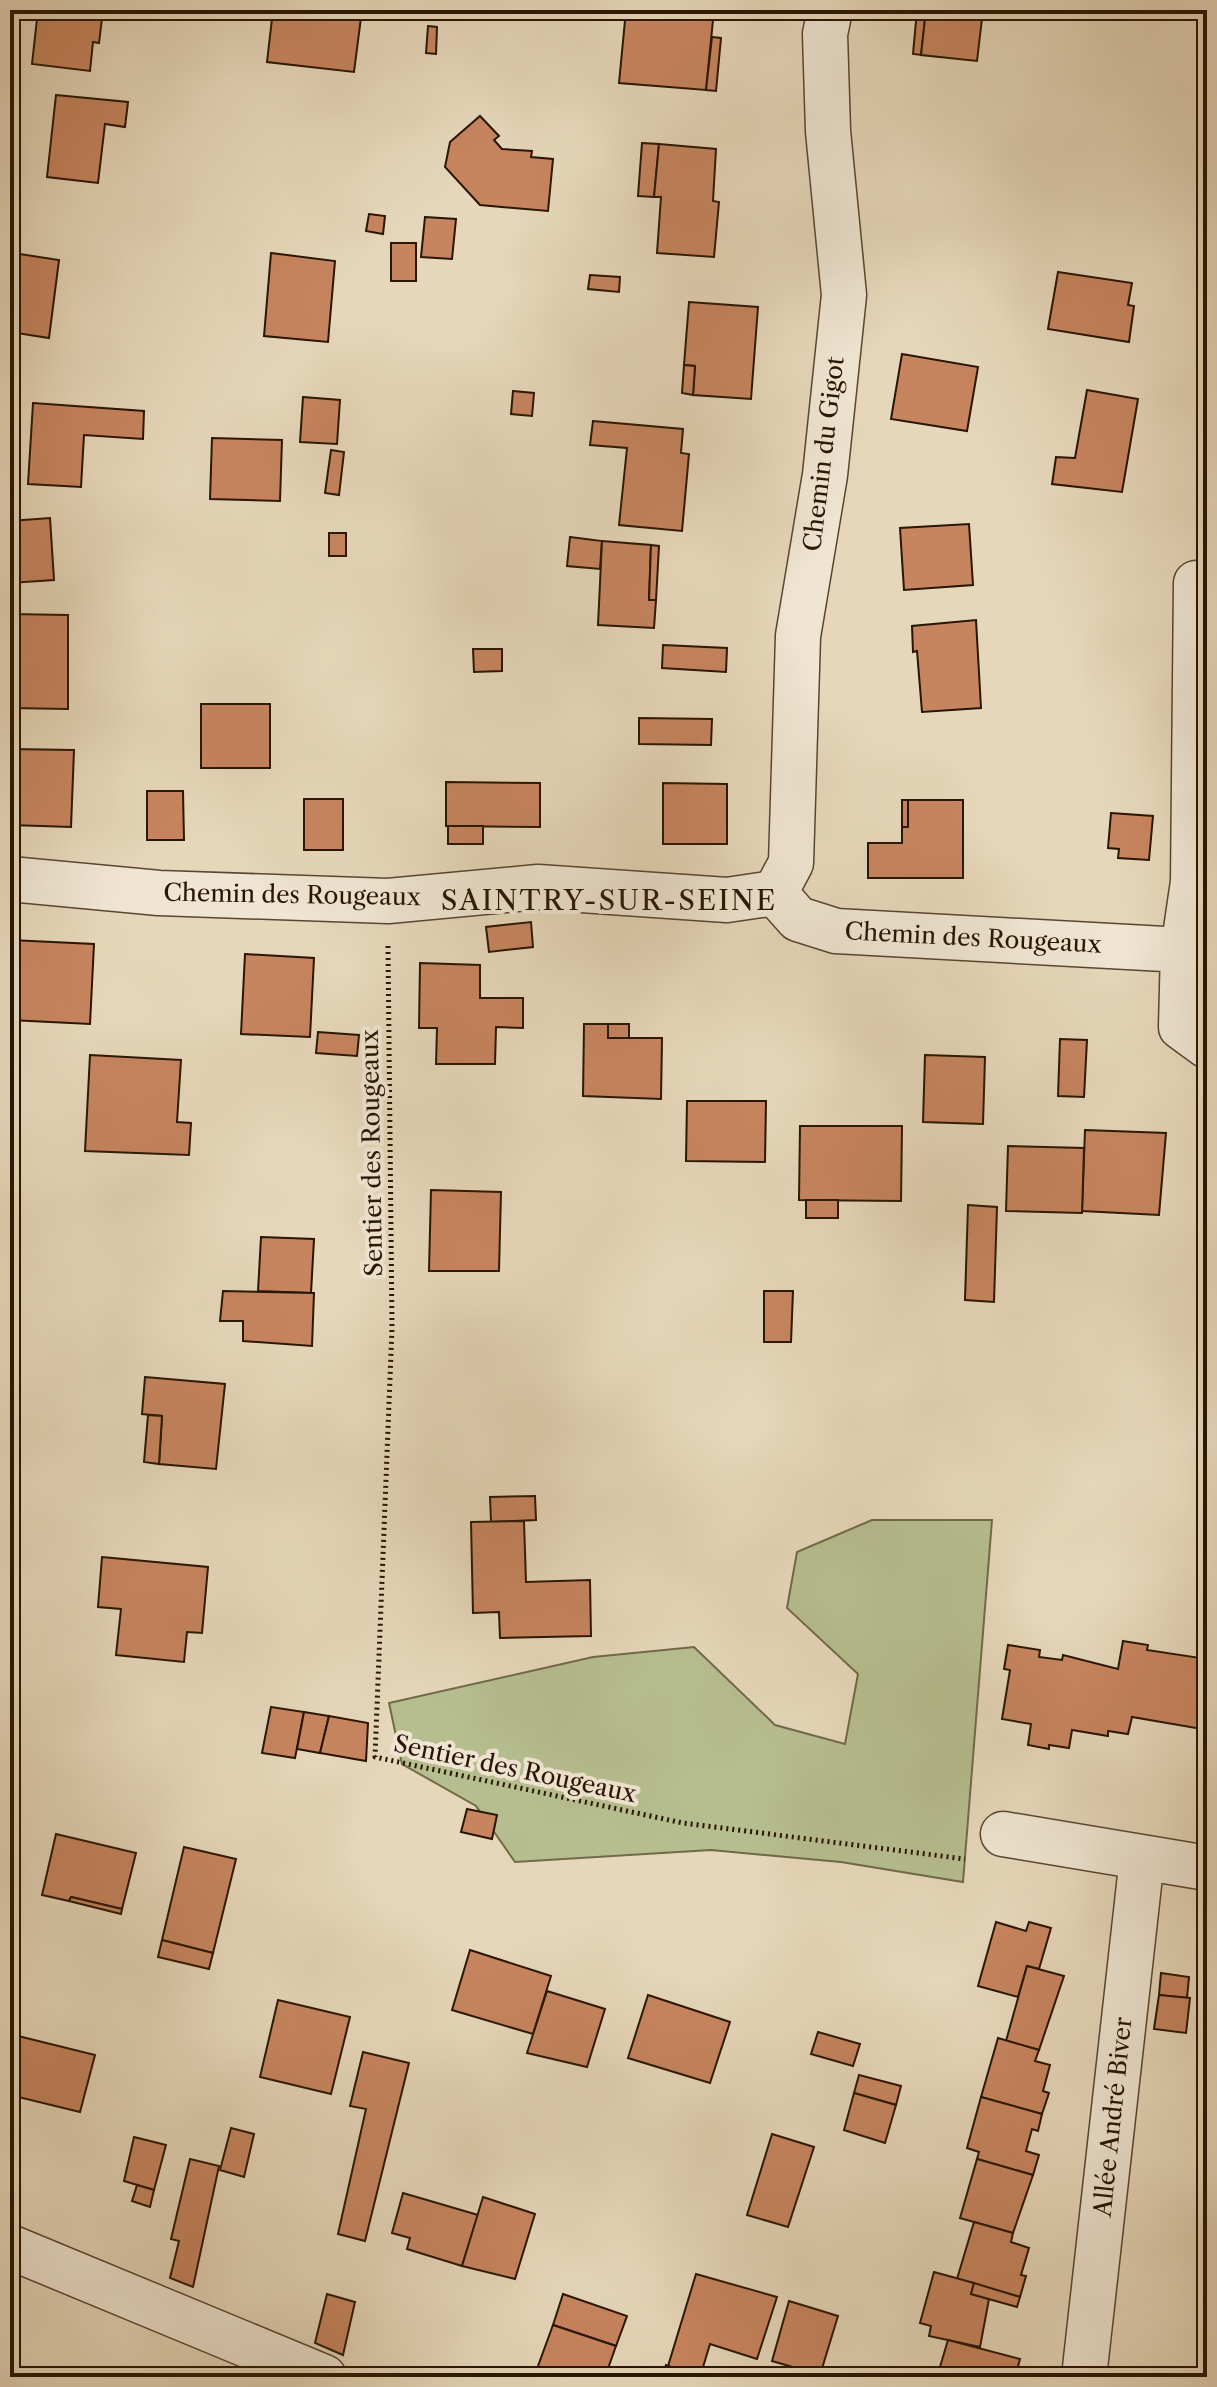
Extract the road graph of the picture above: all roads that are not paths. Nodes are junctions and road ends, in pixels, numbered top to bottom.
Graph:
1 (830, 10) edge
2 (1196, 583) dead end
3 (10, 879) edge
4 (775, 893) junction
5 (1183, 950) junction
6 (1207, 1046) edge
7 (991, 1848) road end
8 (1142, 1858) junction
9 (1207, 1868) edge
10 (10, 2247) edge
11 (324, 2377) edge
12 (1084, 2377) edge

1 - 4 street, Chemin du Gigot
2 - 5 street
3 - 4 street, Chemin des Rougeaux
4 - 5 street, Chemin des Rougeaux
5 - 6 street
7 - 8 street
8 - 9 street
8 - 12 street, Allée André Biver
10 - 11 street

